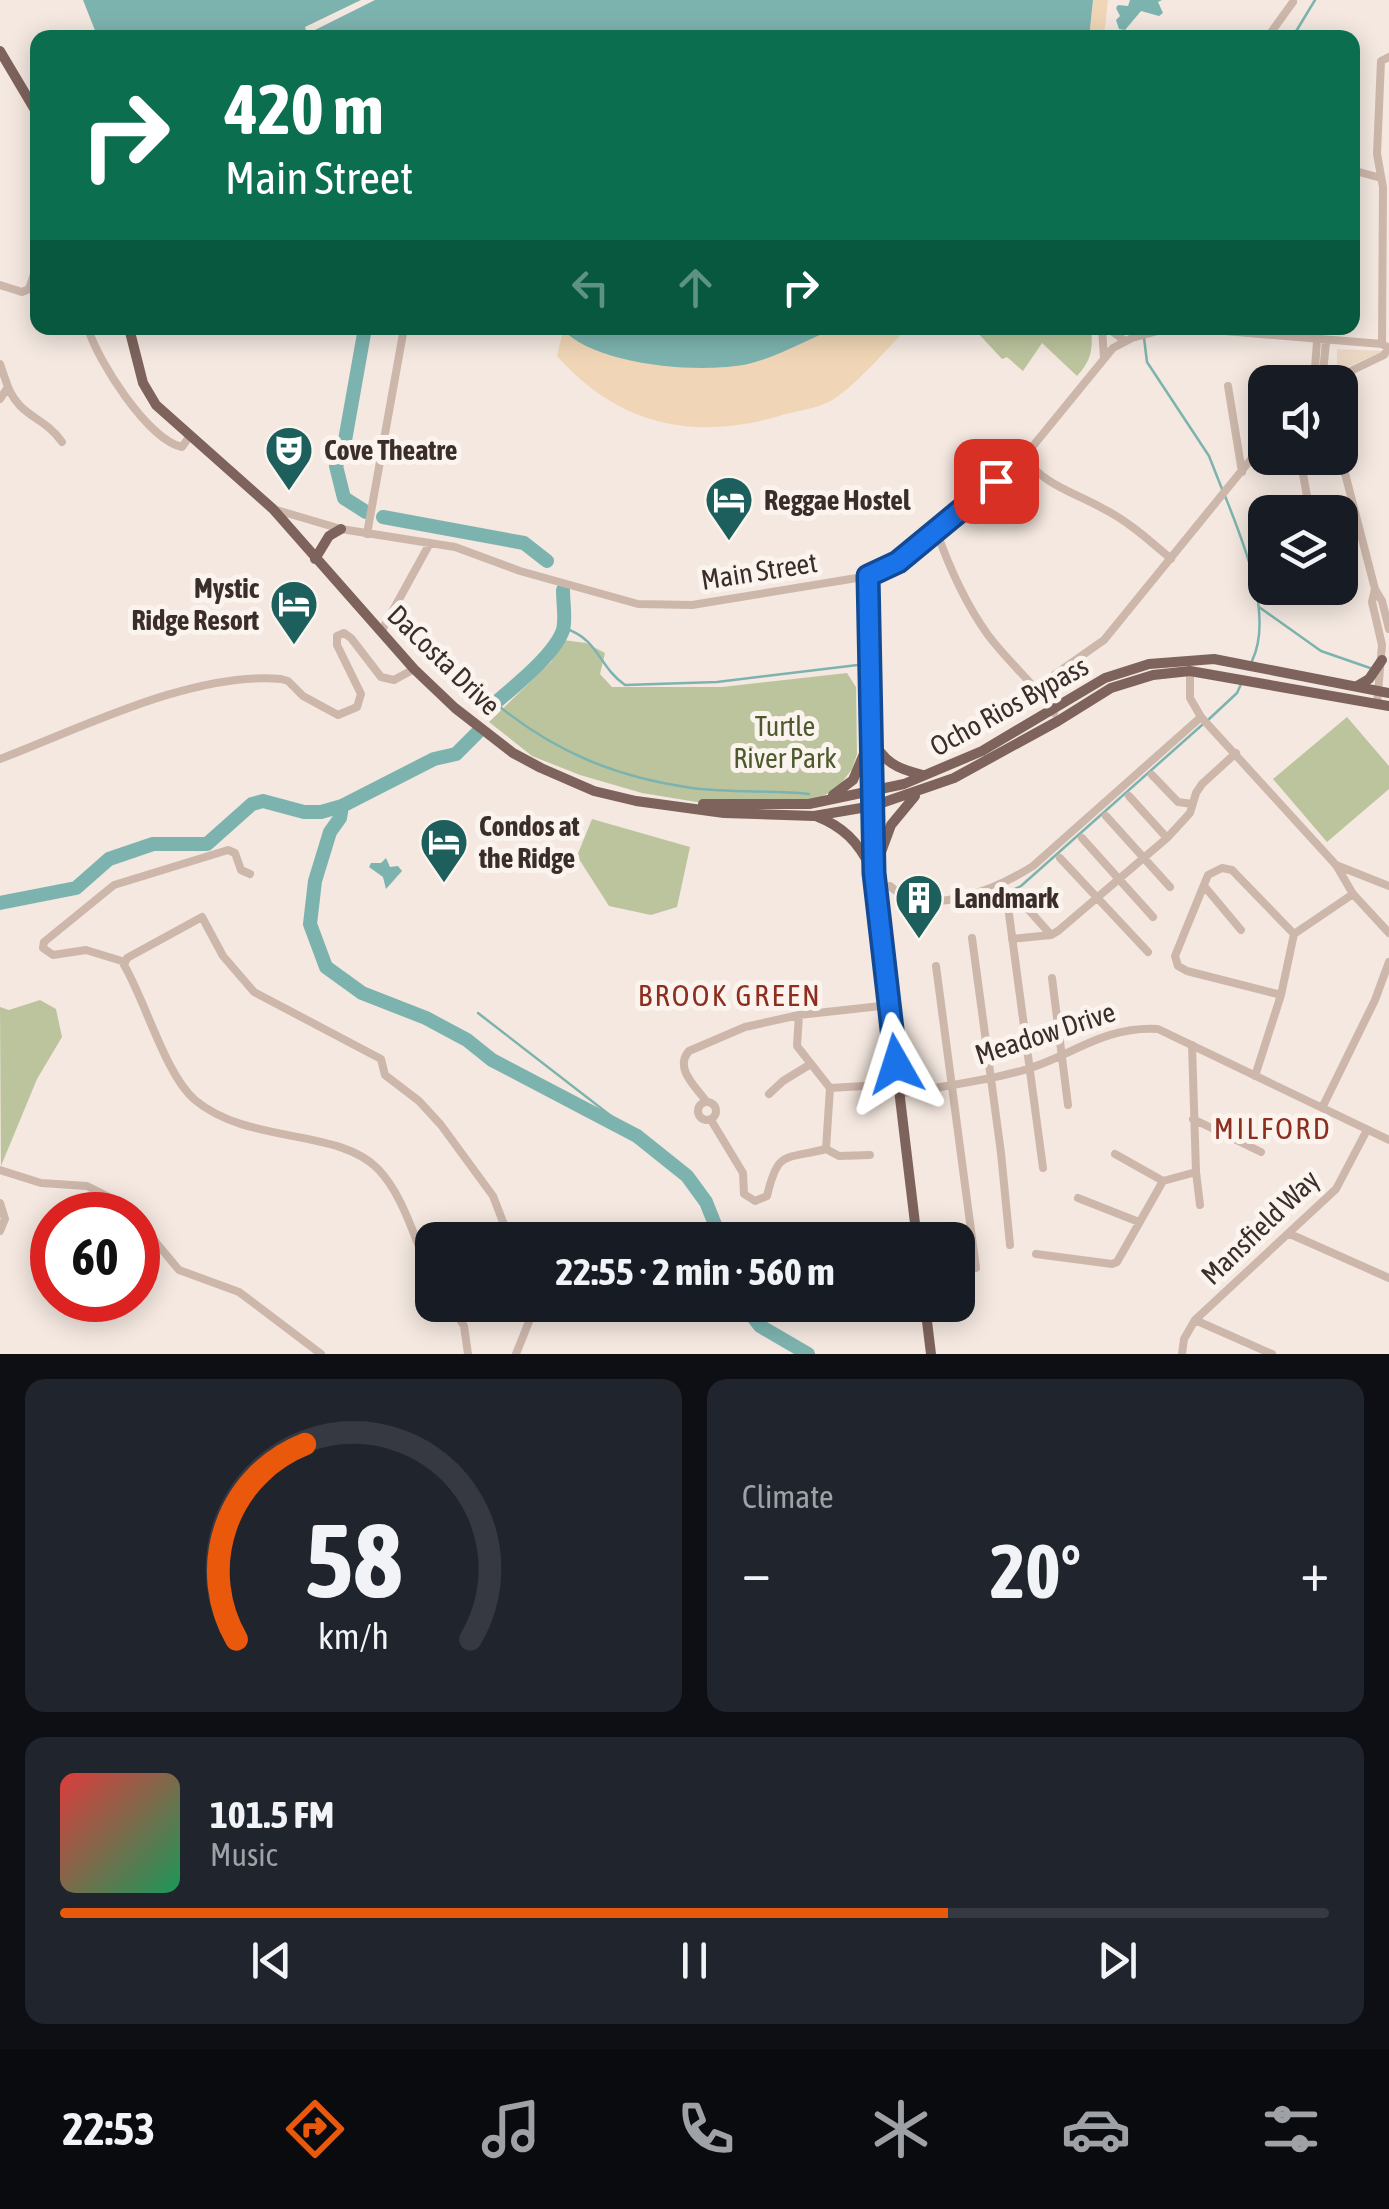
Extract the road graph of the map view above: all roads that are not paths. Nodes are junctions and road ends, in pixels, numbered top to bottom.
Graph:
1 (1293, 2) edge
2 (1274, 30) edge
3 (0, 50) edge
4 (1389, 58) edge
5 (30, 101) edge
6 (1360, 172) edge
7 (1381, 178) junction
8 (0, 285) edge
9 (30, 286) edge
10 (91, 335) edge
11 (131, 335) edge
12 (403, 335) edge
13 (1105, 335) edge
14 (1118, 335) edge
15 (1143, 335) edge
16 (1261, 335) edge
17 (1128, 340) junction
18 (1321, 341) junction
19 (1386, 347) edge
20 (1104, 358) junction
21 (0, 364) edge
22 (1317, 365) edge
23 (1323, 365) edge
24 (1358, 367) edge
25 (1228, 386) dead end
26 (8, 387) junction
27 (0, 399) edge
28 (189, 438) junction
29 (62, 442) dead end
30 (1024, 458) junction
31 (1248, 464) edge
32 (1242, 472) junction
33 (1345, 475) edge
34 (273, 509) junction
35 (341, 529) junction
36 (936, 530) junction
37 (368, 534) junction
38 (430, 543) junction
39 (1171, 559) junction
40 (314, 560) junction
41 (868, 576) junction
42 (1389, 588) edge
43 (1375, 589) junction
44 (1389, 629) edge
45 (382, 632) junction
46 (1382, 660) junction
47 (414, 669) junction
48 (1190, 672) junction
49 (1358, 686) junction
50 (1037, 688) junction
51 (1386, 689) edge
52 (1384, 705) edge
53 (1052, 710) junction
54 (1203, 719) junction
55 (1058, 721) junction
56 (870, 737) junction
57 (1236, 754) junction
58 (0, 759) edge
59 (928, 776) junction
60 (1152, 776) dead end
61 (924, 790) junction
62 (872, 793) junction
63 (1130, 796) dead end
64 (809, 804) junction
65 (1192, 804) junction
66 (676, 805) junction
67 (873, 806) junction
68 (814, 816) junction
69 (1106, 816) dead end
70 (1082, 838) dead end
71 (1167, 838) junction
72 (1060, 858) dead end
73 (1144, 858) junction
74 (1336, 865) junction
75 (874, 873) junction
76 (250, 874) dead end
77 (1120, 880) junction
78 (1389, 886) edge
79 (1170, 887) dead end
80 (1204, 887) junction
81 (875, 889) junction
82 (1353, 894) junction
83 (1100, 898) junction
84 (1020, 900) dead end
85 (1009, 914) dead end
86 (1153, 917) dead end
87 (1242, 930) dead end
88 (1389, 933) edge
89 (1051, 934) junction
90 (1294, 934) junction
91 (972, 938) dead end
92 (1012, 939) junction
93 (1148, 952) dead end
94 (125, 962) junction
95 (1389, 962) edge
96 (936, 966) dead end
97 (1052, 978) dead end
98 (1281, 995) junction
99 (890, 1004) junction
100 (799, 1016) junction
101 (1192, 1046) junction
102 (1062, 1056) junction
103 (810, 1065) junction
104 (1028, 1069) junction
105 (1255, 1076) junction
106 (992, 1079) junction
107 (952, 1084) junction
108 (864, 1086) dead end
109 (830, 1088) junction
110 (770, 1094) dead end
111 (900, 1094) junction
112 (1068, 1106) dead end
113 (1322, 1108) junction
114 (1194, 1119) junction
115 (1367, 1130) junction
116 (1389, 1140) edge
117 (826, 1149) junction
118 (1261, 1152) dead end
119 (1114, 1154) dead end
120 (870, 1155) dead end
121 (1043, 1168) dead end
122 (0, 1170) edge
123 (1196, 1172) junction
124 (1164, 1181) junction
125 (101, 1192) edge
126 (1078, 1198) dead end
127 (0, 1203) edge
128 (1200, 1205) dead end
129 (503, 1222) edge
130 (915, 1222) edge
131 (1139, 1222) junction
132 (0, 1231) edge
133 (1290, 1234) junction
134 (415, 1239) edge
135 (1010, 1245) dead end
136 (160, 1247) edge
137 (1036, 1254) dead end
138 (976, 1268) dead end
139 (1389, 1278) edge
140 (1195, 1320) junction
141 (462, 1322) edge
142 (529, 1322) edge
143 (927, 1322) edge
144 (322, 1354) edge
145 (468, 1354) edge
146 (516, 1354) edge
147 (931, 1354) edge
148 (1182, 1354) edge
149 (1272, 1354) edge

1 - 2 street
3 - 5 main road
4 - 7 street
6 - 7 street
7 - 19 street
8 - 9 street
10 - 28 street
11 - 28 main road, DaCosta Drive
12 - 37 street
13 - 20 street
14 - 17 street
15 - 17 street, Main Street
16 - 18 street
17 - 20 street, Main Street
18 - 19 street
18 - 22 street
18 - 23 street
19 - 24 street
20 - 30 street, Main Street
21 - 26 street
25 - 32 street
26 - 27 street
26 - 29 street
28 - 34 main road, DaCosta Drive
30 - 36 street, Main Street
30 - 39 street
31 - 32 street
32 - 39 street
33 - 43 street
34 - 35 street, Main Street
34 - 40 main road, DaCosta Drive
35 - 37 street, Main Street
35 - 40 main road
36 - 41 street, Main Street
36 - 50 street
37 - 38 street, Main Street
38 - 41 street, Main Street
38 - 45 street
39 - 50 street
40 - 45 main road, DaCosta Drive
41 - 56 street
42 - 43 street
43 - 44 street
43 - 46 street
45 - 47 main road, DaCosta Drive
46 - 49 main road
46 - 51 street
47 - 58 street
47 - 66 main road, DaCosta Drive
48 - 52 main road, Ocho Rios Bypass
48 - 54 street
48 - 55 main road, Ocho Rios Bypass
49 - 51 main road, Ocho Rios Bypass
49 - 53 main road, Ocho Rios Bypass
50 - 53 street
51 - 52 street
53 - 55 street
53 - 59 main road, Ocho Rios Bypass
54 - 57 street
54 - 81 street
55 - 61 main road, Ocho Rios Bypass
56 - 59 main road
56 - 62 street
56 - 64 main road
57 - 65 street
57 - 74 street
59 - 62 main road, Ocho Rios Bypass
60 - 65 street
61 - 67 main road, Ocho Rios Bypass
61 - 75 main road
62 - 64 main road, Ocho Rios Bypass
62 - 67 main road
63 - 71 street
64 - 66 main road, Ocho Rios Bypass
65 - 71 street
66 - 68 main road, Ocho Rios Bypass
67 - 68 main road, Ocho Rios Bypass
67 - 75 main road
68 - 75 main road
69 - 73 street
70 - 77 street
71 - 73 street
72 - 83 street
73 - 77 street
73 - 79 street
74 - 78 street
74 - 82 street
75 - 81 main road
76 - 94 street
77 - 83 street
77 - 86 street
80 - 87 street
80 - 90 street
80 - 98 street
81 - 99 main road
82 - 88 street
82 - 90 street
83 - 89 street
83 - 93 street
84 - 89 street
85 - 92 street
89 - 92 street
90 - 98 street
91 - 106 street
92 - 104 street
94 - 129 street
94 - 134 street
95 - 113 street
96 - 107 street
97 - 102 street
98 - 105 street
99 - 100 street
99 - 111 main road
100 - 103 street
100 - 117 street
101 - 102 street, Meadow Drive
101 - 105 street, Meadow Drive
101 - 114 street
102 - 104 street, Meadow Drive
102 - 112 street
103 - 109 street
103 - 110 street
104 - 106 street, Meadow Drive
104 - 121 street
105 - 113 street, Meadow Drive
106 - 107 street, Meadow Drive
106 - 135 street
107 - 111 street, Meadow Drive
107 - 138 street
108 - 109 street
109 - 117 street
111 - 130 main road
113 - 115 street, Meadow Drive
114 - 118 street
114 - 123 street
115 - 116 street, Meadow Drive
115 - 133 street, Mansfield Way
117 - 120 street
119 - 124 street
122 - 125 street
123 - 124 street
123 - 128 street
124 - 131 street
126 - 131 street
127 - 132 street
131 - 137 street
133 - 139 street
133 - 140 street, Mansfield Way
136 - 144 street
140 - 148 street, Mansfield Way
140 - 149 street
141 - 145 street
142 - 146 street
143 - 147 main road

